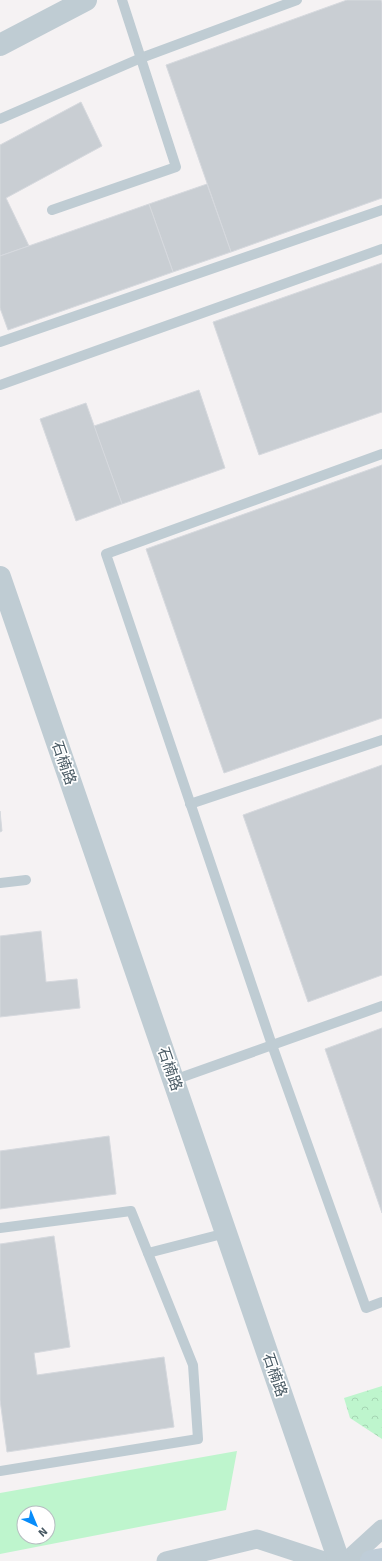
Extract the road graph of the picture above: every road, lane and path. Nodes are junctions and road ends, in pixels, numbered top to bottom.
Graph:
1 (86, 0) edge
2 (122, 0) edge
3 (297, 0) edge
4 (0, 45) edge
5 (141, 58) junction
6 (0, 119) edge
7 (52, 210) dead end
8 (382, 210) edge
9 (382, 249) edge
10 (0, 342) edge
11 (0, 385) edge
12 (382, 454) edge
13 (0, 577) edge
14 (382, 740) edge
15 (190, 804) junction
16 (26, 880) dead end
17 (0, 883) edge
18 (382, 1006) edge
19 (272, 1045) junction
20 (174, 1080) junction
21 (0, 1228) edge
22 (226, 1232) junction
23 (148, 1253) junction
24 (382, 1302) edge
25 (0, 1471) edge
26 (382, 1529) edge
27 (382, 1559) edge
28 (166, 1561) edge
29 (324, 1561) edge
30 (339, 1561) edge
31 (347, 1561) edge
32 (371, 1561) edge

1 - 4 street
2 - 5 lane
3 - 5 lane
5 - 6 lane
5 - 7 lane
8 - 10 lane
9 - 11 lane
12 - 15 lane
13 - 20 street, 石楠路
14 - 15 lane
15 - 19 lane
16 - 17 lane
18 - 19 lane
19 - 20 lane
19 - 24 lane
20 - 22 street, 石楠路
21 - 23 lane
22 - 23 lane
22 - 30 street, 石楠路
23 - 25 lane
26 - 31 street
27 - 32 main road
28 - 29 street

